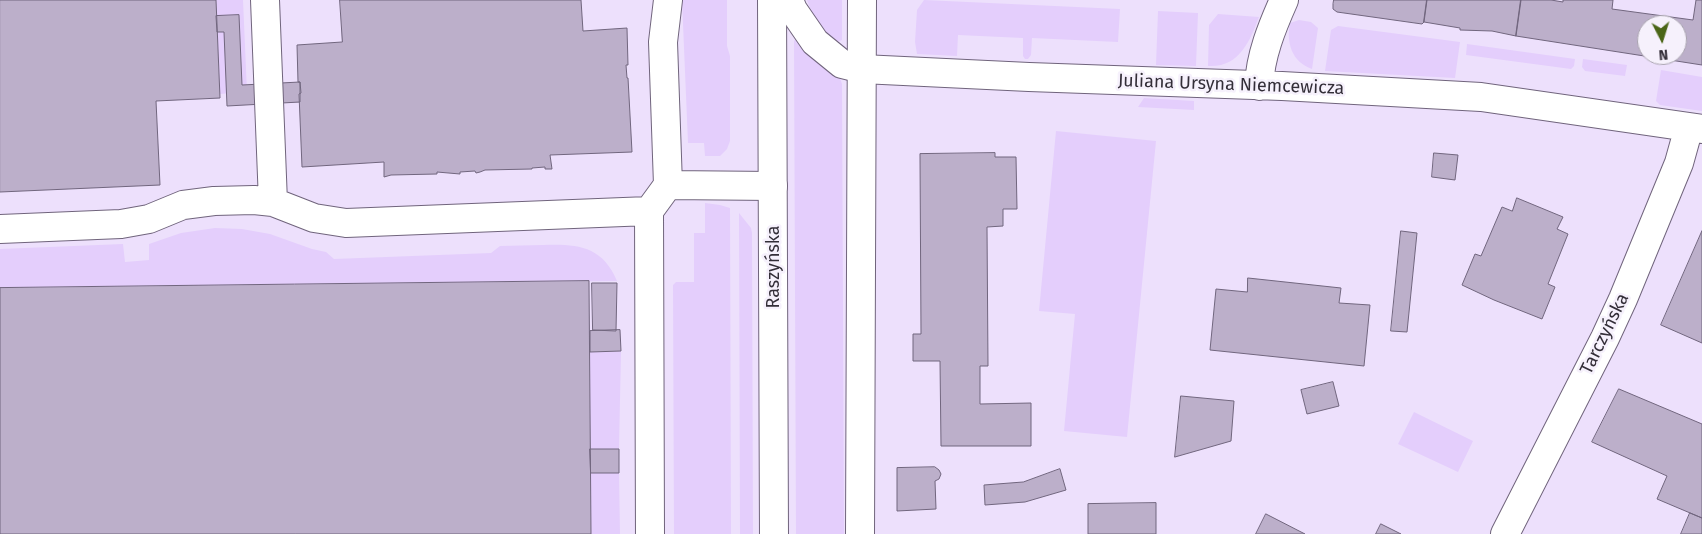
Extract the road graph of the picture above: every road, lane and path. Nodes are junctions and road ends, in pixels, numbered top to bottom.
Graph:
1 (265, 0) edge
2 (668, 0) edge
3 (772, 0) edge
4 (789, 0) edge
5 (862, 0) edge
6 (1284, 0) edge
7 (862, 69) junction
8 (1259, 86) junction
9 (1695, 128) edge
10 (668, 185) junction
11 (773, 186) junction
12 (273, 202) junction
13 (649, 211) junction
14 (0, 229) edge
15 (650, 534) edge
16 (774, 534) edge
17 (860, 534) edge
18 (1505, 534) edge

1 - 12 street
2 - 10 street
3 - 11 street, Raszyńska
4 - 7 street, Juliana Ursyna Niemcewicza
5 - 7 street
6 - 8 street
7 - 8 street, Juliana Ursyna Niemcewicza
7 - 17 street
8 - 9 street, Juliana Ursyna Niemcewicza
9 - 18 street, Tarczyńska
10 - 11 street
10 - 13 street
11 - 16 street, Raszyńska
12 - 13 street
12 - 14 street
13 - 15 street

